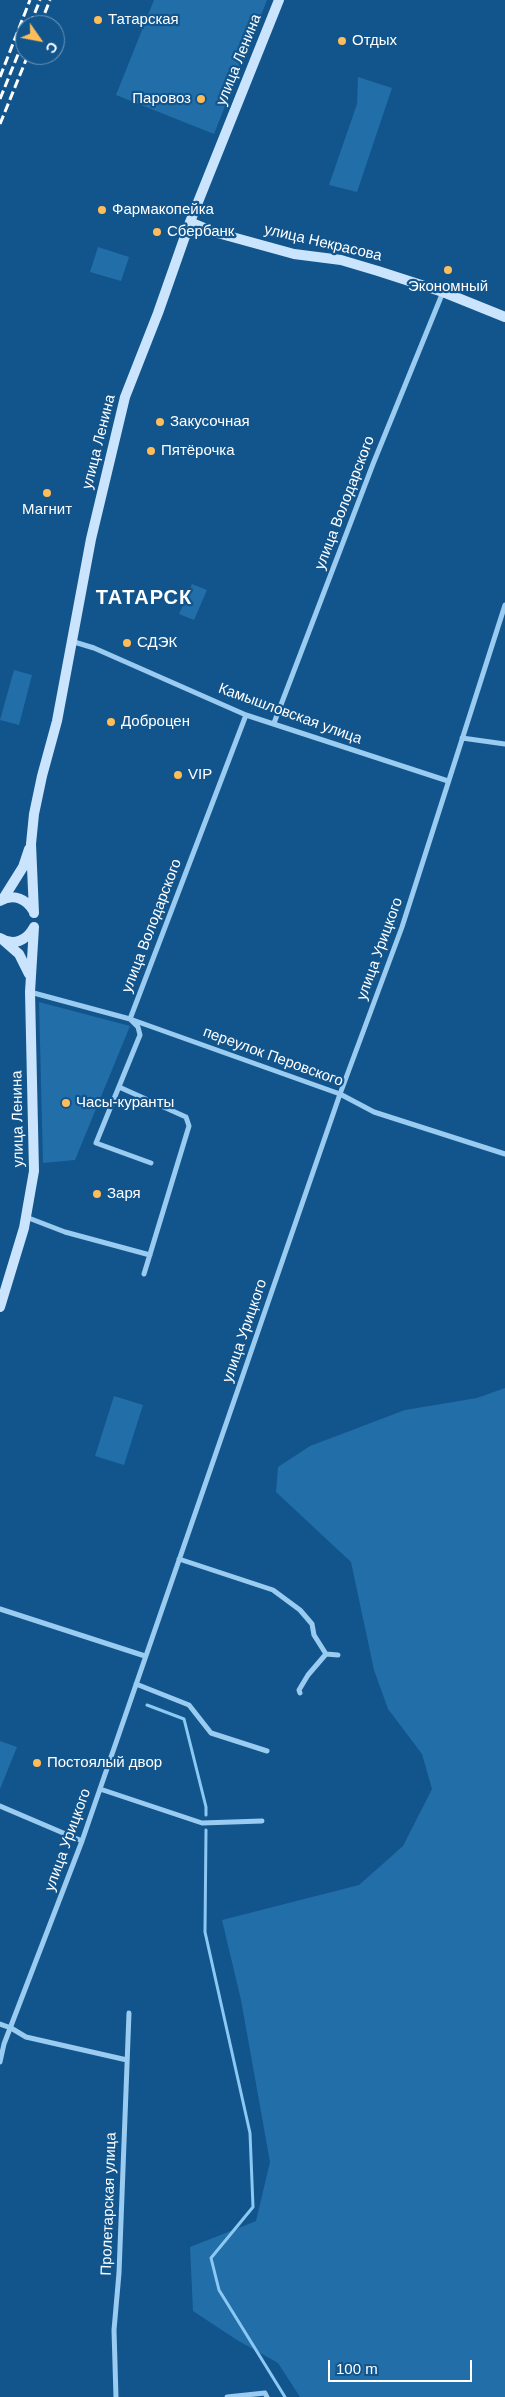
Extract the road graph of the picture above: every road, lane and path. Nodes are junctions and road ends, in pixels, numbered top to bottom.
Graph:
1 (279, 0) edge
2 (190, 222) junction
3 (443, 292) junction
4 (505, 317) edge
5 (505, 605) edge
6 (71, 641) junction
7 (246, 715) junction
8 (274, 724) junction
9 (462, 738) junction
10 (505, 744) edge
11 (448, 781) junction
12 (31, 844) junction
13 (1, 900) edge
14 (34, 912) junction
15 (34, 926) junction
16 (1, 939) edge
17 (30, 992) junction
18 (130, 1019) junction
19 (119, 1087) junction
20 (340, 1094) junction
21 (505, 1154) edge
22 (151, 1163) dead end
23 (26, 1217) junction
24 (150, 1256) junction
25 (144, 1274) dead end
26 (0, 1306) edge
27 (179, 1559) junction
28 (0, 1609) edge
29 (326, 1654) junction
30 (338, 1655) dead end
31 (145, 1656) junction
32 (136, 1684) junction
33 (300, 1693) dead end
34 (267, 1751) dead end
35 (100, 1789) junction
36 (0, 1806) edge
37 (262, 1821) dead end
38 (82, 1841) junction
39 (129, 2013) dead end
40 (0, 2024) edge
41 (11, 2028) junction
42 (126, 2060) junction
43 (0, 2062) edge
44 (266, 2395) edge
45 (116, 2397) edge
46 (227, 2397) edge

1 - 2 main road, улица Ленина
2 - 3 main road, улица Некрасова
2 - 6 main road, улица Ленина
3 - 4 main road, улица Некрасова
3 - 8 street, улица Володарского
5 - 9 street, улица Урицкого
6 - 7 street, Камышловская улица
6 - 12 main road, улица Ленина
7 - 8 street, Камышловская улица
7 - 18 street, улица Володарского
8 - 11 street, Камышловская улица
9 - 10 street
9 - 11 street, улица Урицкого
11 - 20 street, улица Урицкого
12 - 13 main road
12 - 14 main road, улица Ленина
13 - 14 main road
14 - 15 main road, улица Ленина
15 - 16 main road
15 - 17 main road, улица Ленина
16 - 17 main road
17 - 18 street, переулок Перовского
17 - 23 main road, улица Ленина
18 - 19 street
18 - 20 street, переулок Перовского
19 - 22 street
19 - 24 street
20 - 21 street, переулок Перовского
20 - 27 street, улица Урицкого
23 - 24 street
23 - 26 main road, улица Ленина
24 - 25 street
27 - 29 street
27 - 31 street, улица Урицкого
28 - 31 street
29 - 30 street
29 - 33 street
31 - 32 street, улица Урицкого
32 - 34 street
32 - 35 street, улица Урицкого
35 - 37 street
35 - 38 street, улица Урицкого
36 - 38 street
38 - 41 street, улица Урицкого
39 - 42 street, Пролетарская улица
40 - 41 street
41 - 42 street
41 - 43 street, улица Урицкого
42 - 45 street, Пролетарская улица
44 - 46 street

